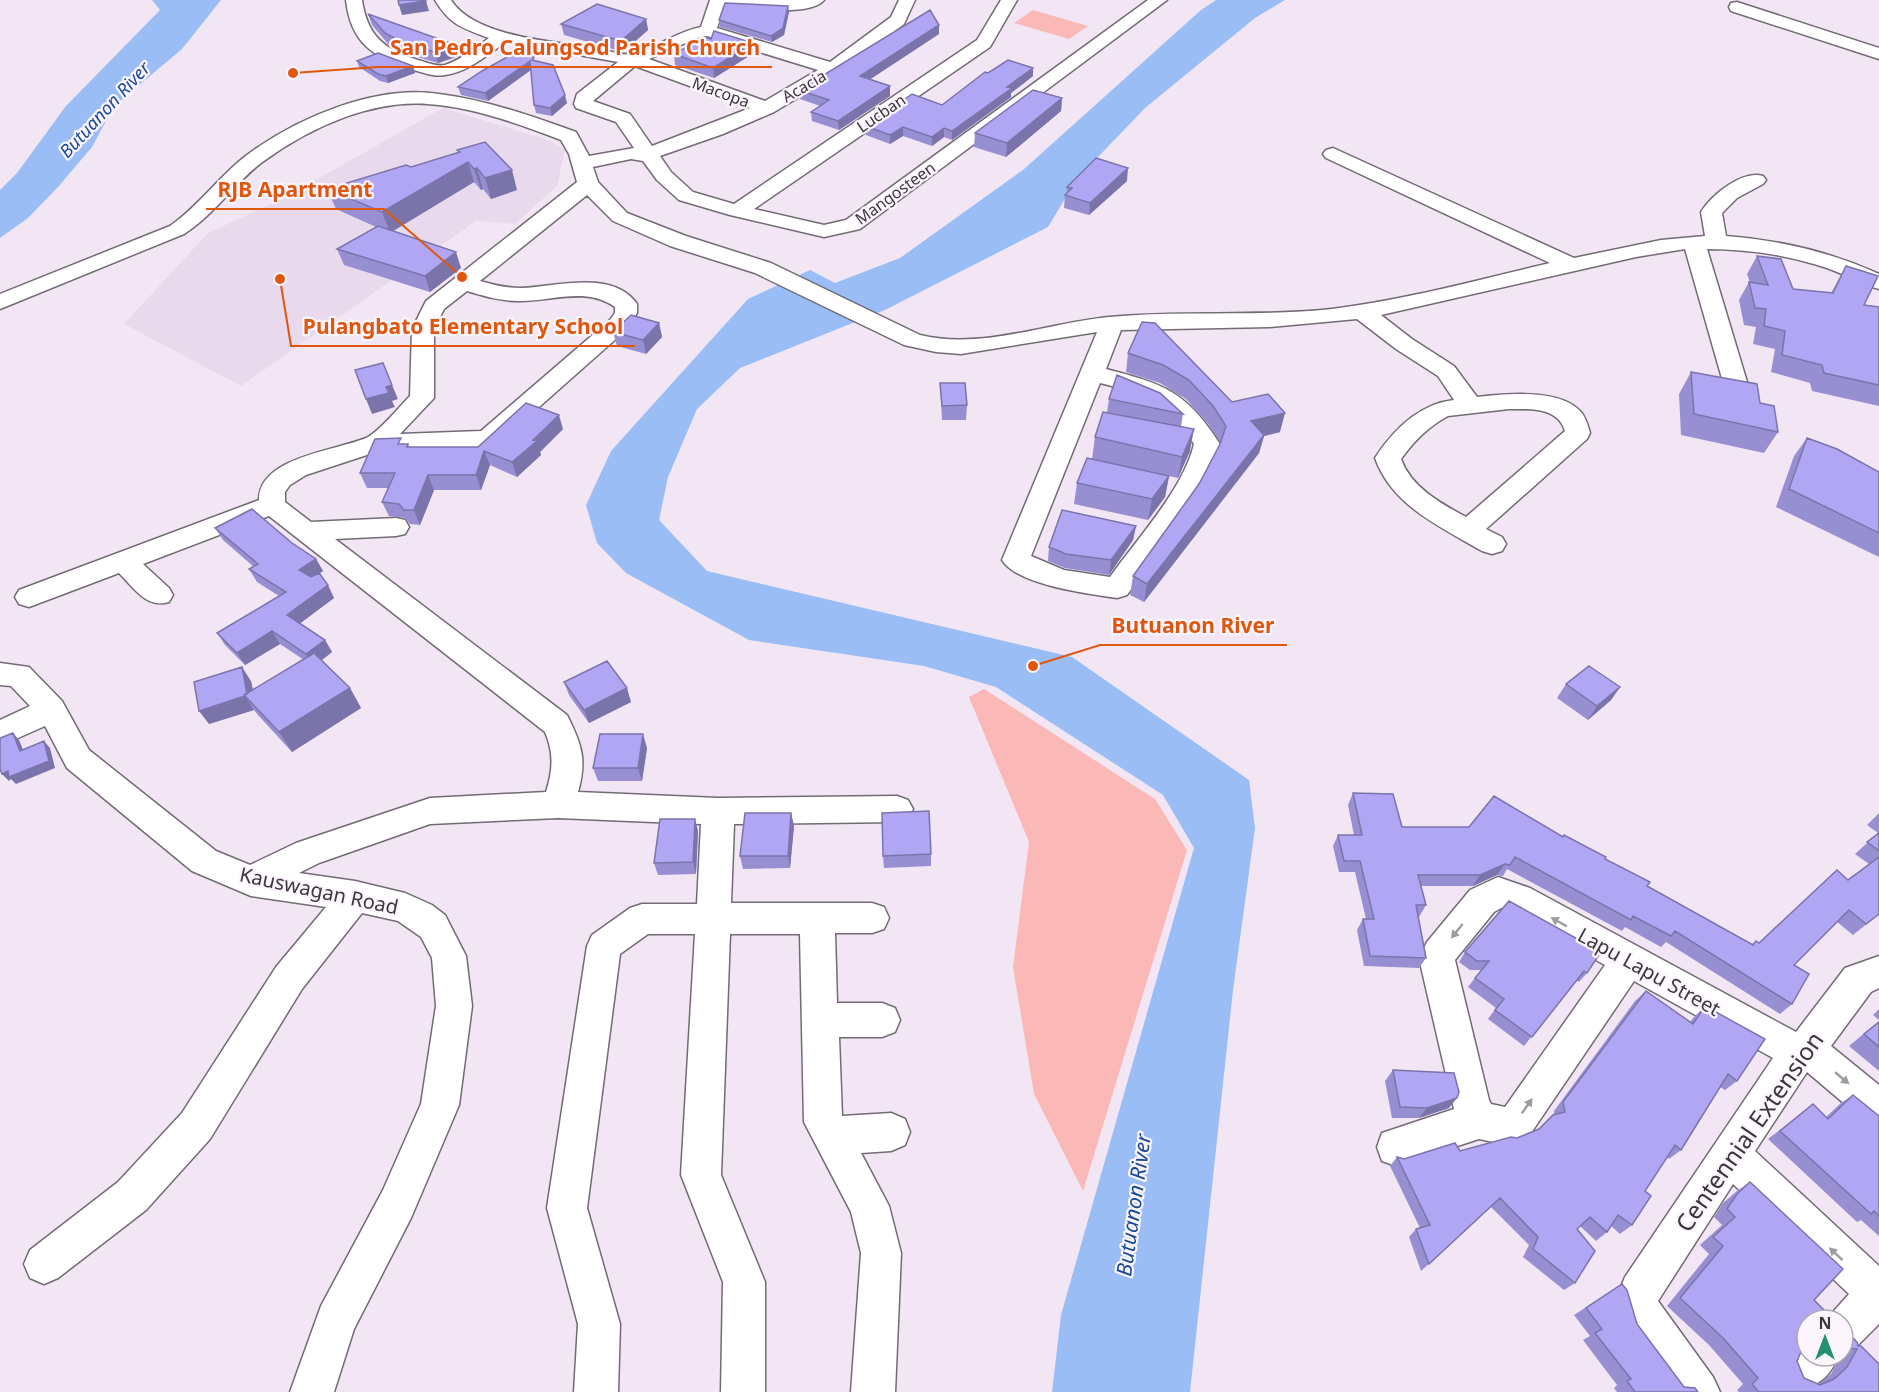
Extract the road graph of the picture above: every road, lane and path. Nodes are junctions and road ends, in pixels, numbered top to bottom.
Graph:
1 (354, 0) edge
2 (443, 0) edge
3 (816, 0) edge
4 (929, 0) edge
5 (1008, 0) edge
6 (1159, 0) edge
7 (906, 2) edge
8 (1737, 7) dead end
9 (708, 31) junction
10 (502, 38) junction
11 (1879, 54) edge
12 (632, 60) junction
13 (833, 69) junction
14 (766, 108) junction
15 (647, 154) junction
16 (1333, 154) dead end
17 (585, 175) junction
18 (1756, 180) dead end
19 (736, 211) junction
20 (1694, 242) junction
21 (1717, 242) junction
22 (1571, 265) junction
23 (1879, 282) edge
24 (463, 283) junction
25 (0, 302) edge
26 (1363, 312) junction
27 (1113, 324) junction
28 (1092, 373) junction
29 (1735, 382) edge
30 (1470, 405) junction
31 (1174, 437) edge
32 (377, 443) junction
33 (1207, 444) junction
34 (272, 505) junction
35 (396, 526) dead end
36 (1468, 530) junction
37 (308, 531) junction
38 (1492, 544) dead end
39 (123, 561) junction
40 (159, 595) dead end
41 (29, 597) dead end
42 (0, 674) edge
43 (51, 709) junction
44 (0, 734) edge
45 (558, 805) junction
46 (897, 809) dead end
47 (718, 811) junction
48 (251, 881) junction
49 (355, 896) junction
50 (872, 918) dead end
51 (817, 919) junction
52 (713, 921) junction
53 (1628, 961) junction
54 (1879, 972) edge
55 (820, 1020) junction
56 (882, 1020) dead end
57 (1802, 1050) junction
58 (1879, 1109) edge
59 (1479, 1120) junction
60 (891, 1132) dead end
61 (831, 1136) junction
62 (1396, 1147) dead end
63 (1730, 1154) junction
64 (44, 1264) dead end
65 (1879, 1294) edge
66 (1855, 1318) edge
67 (312, 1392) edge
68 (596, 1392) edge
69 (743, 1392) edge
70 (873, 1392) edge
71 (1698, 1392) edge

1 - 10 street
2 - 10 street, Macopa
3 - 9 street
4 - 7 street
5 - 19 street, Lucban
6 - 19 street, Mangosteen
7 - 13 street, Acacia
8 - 11 street
9 - 12 street
9 - 13 street
10 - 12 street, Macopa
12 - 14 street, Macopa
12 - 15 street, Mangosteen
13 - 14 street, Acacia
14 - 15 street, Acacia
15 - 17 street, Acacia
15 - 19 street, Mangosteen
16 - 22 street
17 - 24 street
17 - 25 street
17 - 27 street
18 - 21 street
20 - 21 street
20 - 22 street
20 - 29 street
21 - 23 street
22 - 26 street
24 - 32 street
24 - 32 street
26 - 27 street
26 - 30 street
27 - 28 street
28 - 33 street
28 - 33 street
30 - 36 street
30 - 36 street
31 - 33 street
32 - 34 street
34 - 37 street
34 - 39 street
35 - 37 street
36 - 38 street
37 - 45 street
39 - 40 street
39 - 41 street
42 - 43 street, Kauswagan Road
43 - 44 street
43 - 48 street, Kauswagan Road
45 - 47 street
45 - 48 street
46 - 47 street
47 - 52 street
48 - 49 street, Kauswagan Road
49 - 64 street
49 - 67 street, Kauswagan Road
50 - 51 street
51 - 52 street
51 - 55 street
52 - 68 street
52 - 69 street
53 - 57 street, Lapu Lapu Street
59 -> 53 street
53 -> 59 street, Lapu Lapu Street
54 - 57 street, Centennial Extension
55 - 56 street
55 - 61 street
57 -> 58 street, Lapu Lapu Street
57 - 63 street, Centennial Extension
59 - 62 street
60 - 61 street
61 - 70 street
65 -> 63 street
63 - 71 street, Centennial Extension
65 - 66 street

